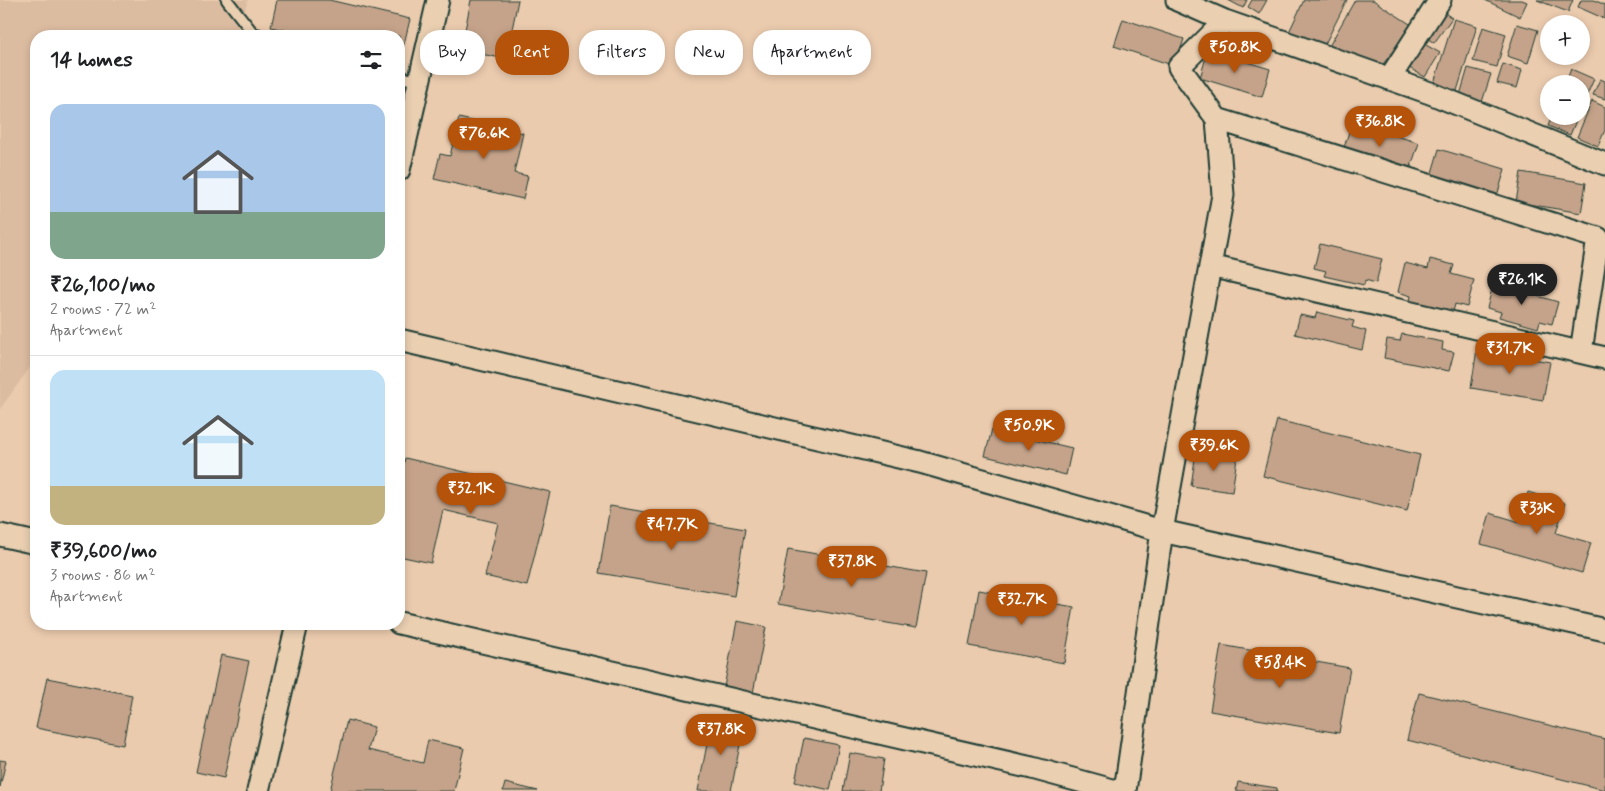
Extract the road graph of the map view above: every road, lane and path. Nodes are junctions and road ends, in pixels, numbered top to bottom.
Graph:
1 (227, 0) edge
2 (438, 0) edge
3 (1177, 0) edge
4 (1440, 0) edge
5 (1224, 21) junction
6 (250, 30) edge
7 (409, 79) edge
8 (1389, 79) junction
9 (405, 115) edge
10 (1217, 119) junction
11 (1605, 164) edge
12 (1210, 266) junction
13 (405, 341) edge
14 (1581, 352) junction
15 (1605, 358) edge
16 (1162, 531) junction
17 (0, 536) edge
18 (30, 542) edge
19 (405, 624) edge
20 (296, 630) edge
21 (1605, 630) edge
22 (258, 791) edge
23 (1116, 791) edge
24 (1125, 791) edge

1 - 6 lane
2 - 7 street
3 - 5 street
4 - 8 street
5 - 8 street
5 - 10 street
7 - 9 street
8 - 11 street
10 - 12 street
10 - 14 street
12 - 14 street
12 - 16 street
13 - 16 street
14 - 15 street
16 - 21 street
16 - 24 street
17 - 18 street
19 - 23 street
20 - 22 street

